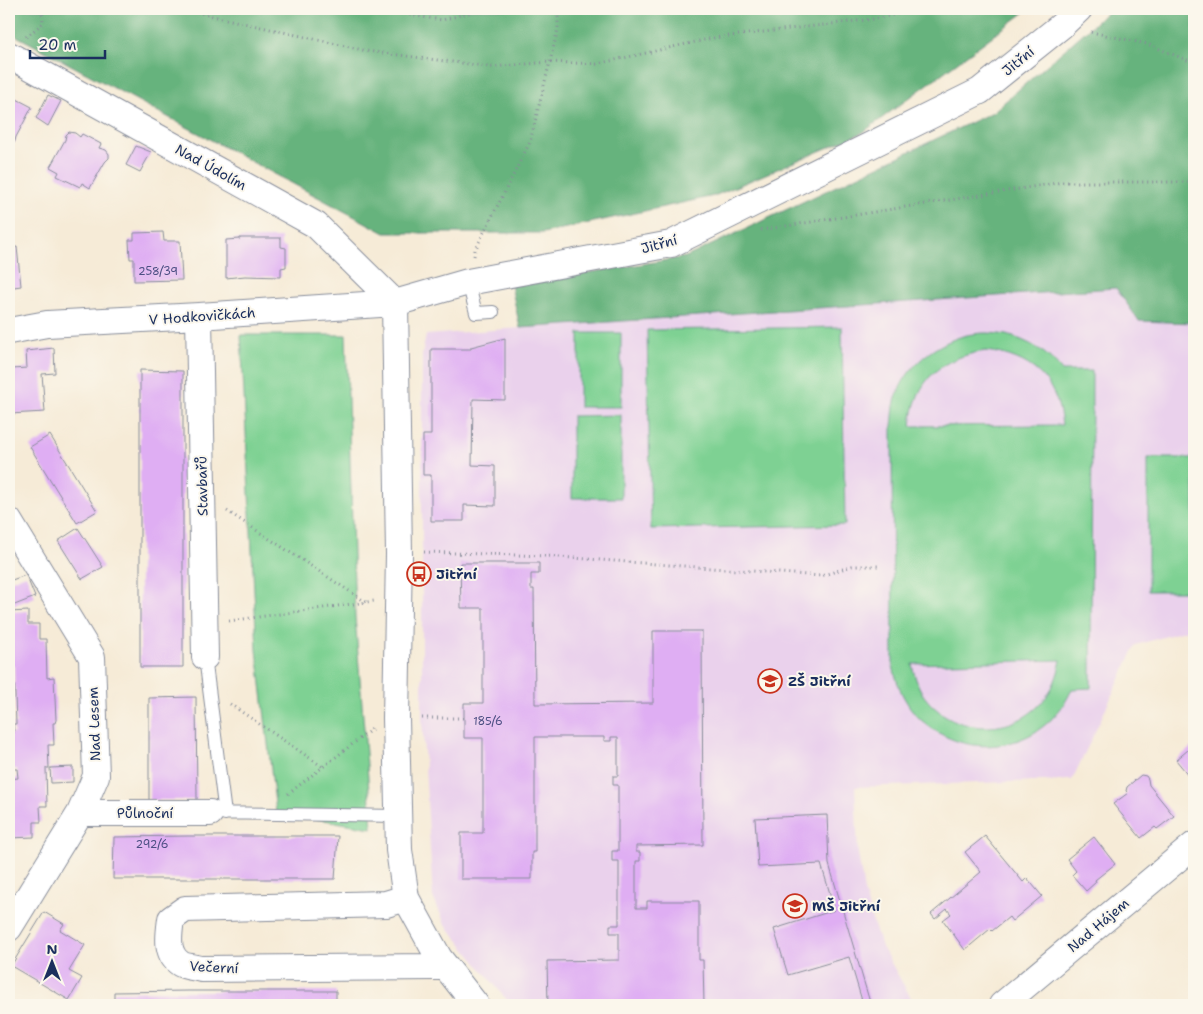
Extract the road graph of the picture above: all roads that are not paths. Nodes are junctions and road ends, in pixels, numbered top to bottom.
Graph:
1 (1070, 17) edge
2 (16, 48) edge
3 (468, 282) junction
4 (395, 302) junction
5 (493, 312) dead end
6 (199, 316) junction
7 (9, 331) edge
8 (9, 521) edge
9 (205, 657) joint
10 (80, 813) junction
11 (217, 814) junction
12 (398, 816) junction
13 (1194, 845) edge
14 (406, 898) junction
15 (9, 928) edge
16 (446, 967) junction
17 (476, 1005) edge
18 (1002, 1005) edge

1 - 3 street, Jitřní
2 - 4 street, Nad Údolím
3 - 4 street, Jitřní
3 - 5 lane
4 - 6 street, V Hodkovičkách
4 - 12 street
6 - 7 street, V Hodkovičkách
6 - 9 street, Stavbařů
8 - 10 street, Nad Lesem
9 - 11 lane
10 - 11 street, Půlnoční
10 - 15 street, Nad Lesem
11 - 12 lane
12 - 14 street
13 - 18 street, Nad Hájem
14 - 16 street
14 - 16 street, Večerní
16 - 17 street

